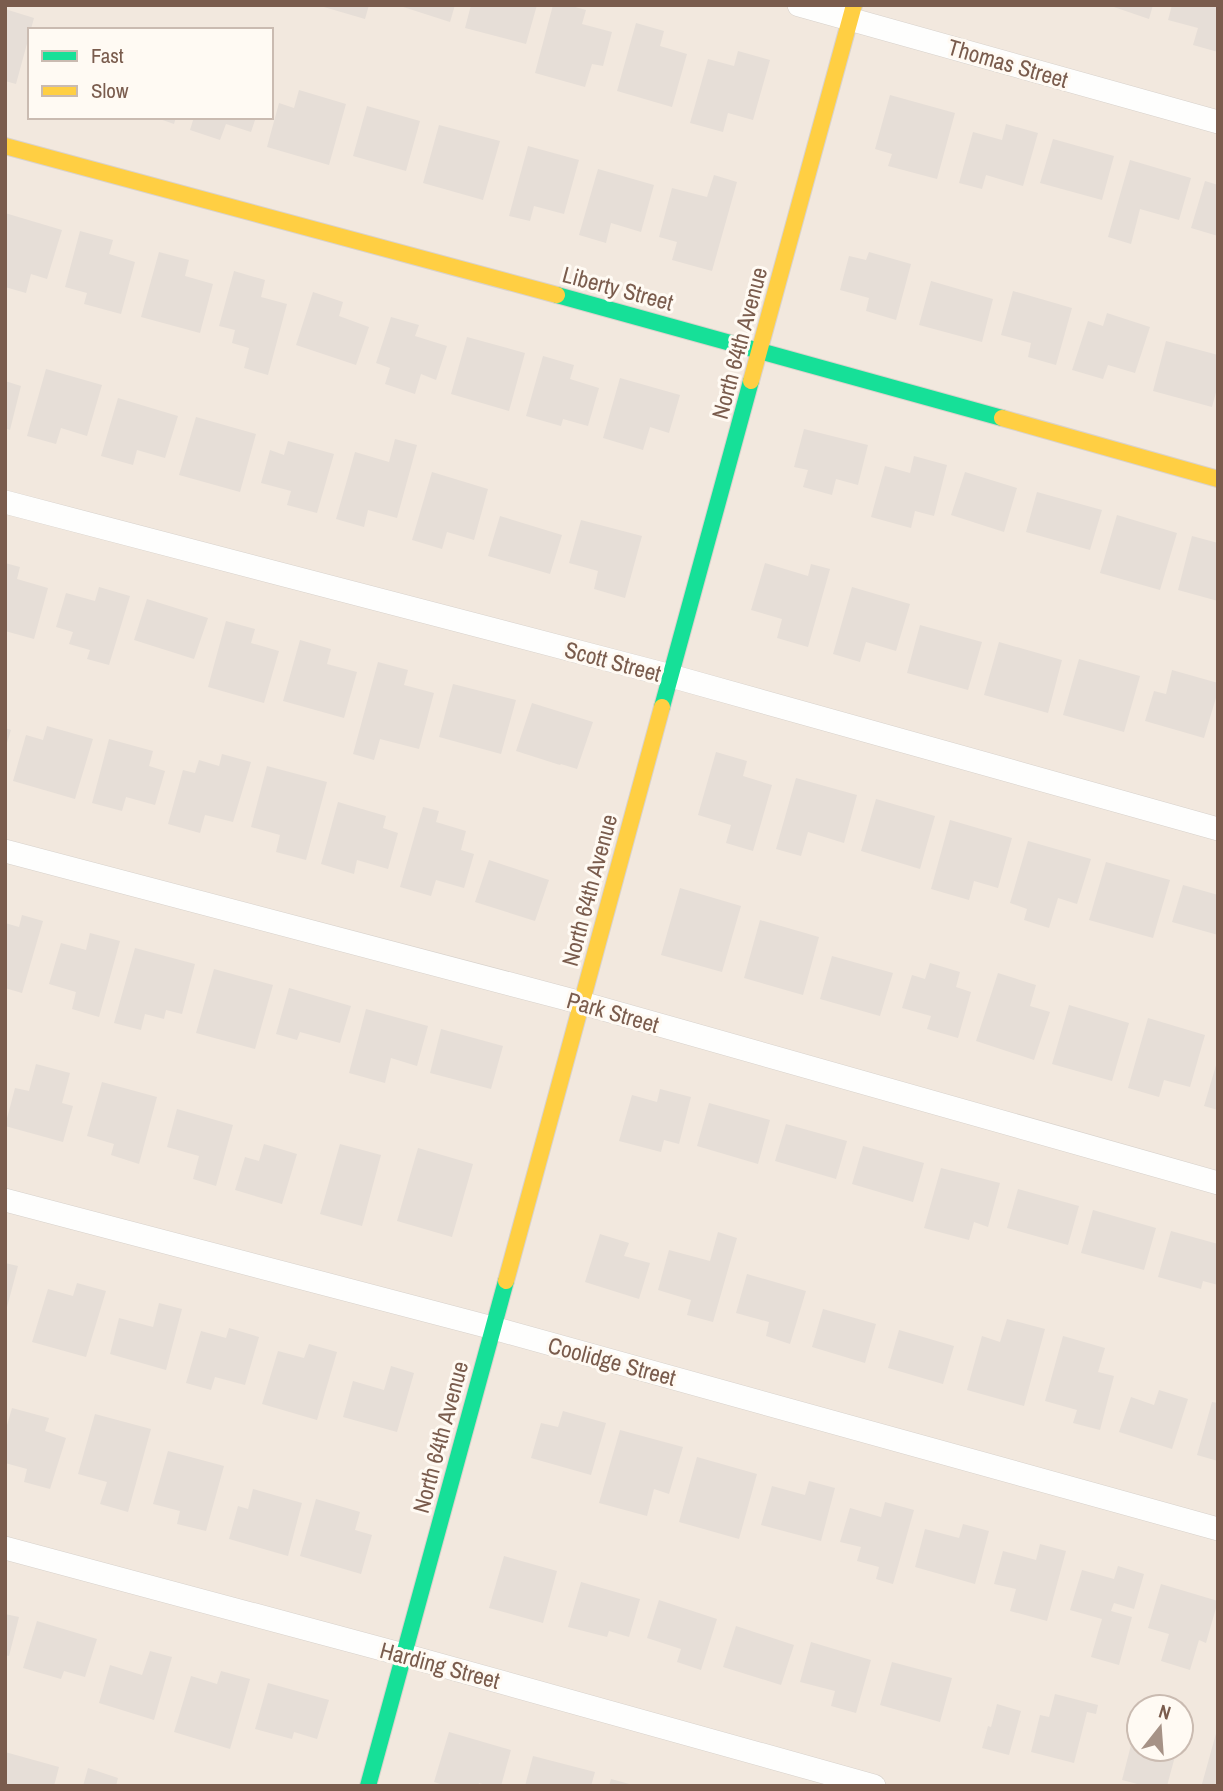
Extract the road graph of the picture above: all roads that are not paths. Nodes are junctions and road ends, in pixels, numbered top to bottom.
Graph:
1 (799, 5) edge
2 (852, 12) edge
3 (1218, 122) edge
4 (5, 146) edge
5 (760, 350) junction
6 (1218, 479) edge
7 (5, 502) edge
8 (671, 676) junction
9 (1218, 829) edge
10 (5, 851) edge
11 (582, 1003) junction
12 (1218, 1183) edge
13 (5, 1200) edge
14 (493, 1328) junction
15 (1218, 1529) edge
16 (5, 1548) edge
17 (404, 1655) junction
18 (368, 1786) edge
19 (874, 1786) edge

1 - 2 street, Thomas Street
2 - 3 street, Thomas Street
2 - 5 street, North 64th Avenue
4 - 5 street, Liberty Street
5 - 6 street, Liberty Street
5 - 8 street, North 64th Avenue
7 - 8 street, Scott Street
8 - 9 street, Scott Street
8 - 11 street, North 64th Avenue
10 - 11 street, Park Street
11 - 12 street, Park Street
11 - 14 street, North 64th Avenue
13 - 14 street, Coolidge Street
14 - 15 street, Coolidge Street
14 - 17 street, North 64th Avenue
16 - 17 street, Harding Street
17 - 18 street, North 64th Avenue
17 - 19 street, Harding Street

